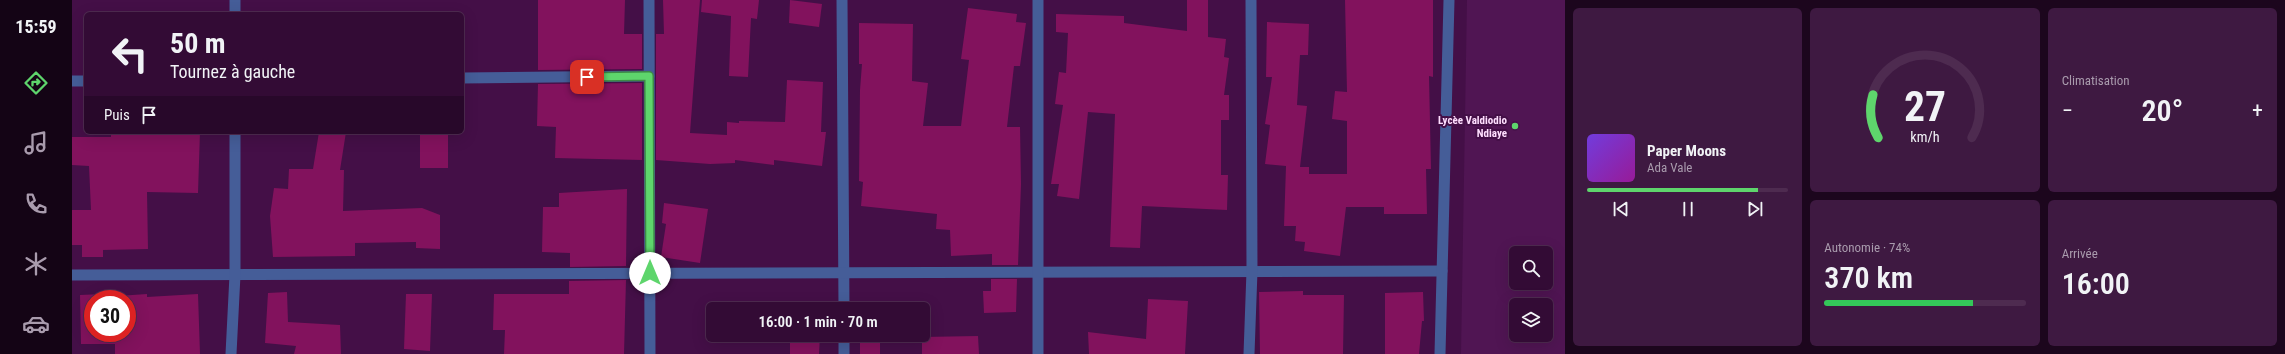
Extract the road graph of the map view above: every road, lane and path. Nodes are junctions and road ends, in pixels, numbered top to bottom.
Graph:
1 (235, 0) edge
2 (649, 0) edge
3 (842, 0) edge
4 (1038, 0) edge
5 (1251, 0) edge
6 (1448, 0) edge
7 (235, 12) edge
8 (649, 76) junction
9 (464, 78) edge
10 (72, 81) edge
11 (84, 81) edge
12 (235, 134) edge
13 (1252, 271) junction
14 (1442, 271) junction
15 (1038, 272) junction
16 (650, 273) junction
17 (844, 273) junction
18 (235, 275) junction
19 (72, 276) edge
20 (844, 302) edge
21 (844, 342) edge
22 (231, 354) edge
23 (650, 354) edge
24 (844, 354) edge
25 (1038, 354) edge
26 (1249, 354) edge
27 (1440, 354) edge

1 - 7 street
2 - 8 street
3 - 17 street
4 - 15 street
5 - 13 street
6 - 14 street
8 - 9 street
8 - 16 street
10 - 11 street
12 - 18 street
13 - 14 street
13 - 15 street
13 - 26 street
14 - 27 street
15 - 17 street
15 - 25 street
16 - 17 street
16 - 18 street
16 - 23 street
17 - 20 street
18 - 19 street
18 - 22 street
21 - 24 street

